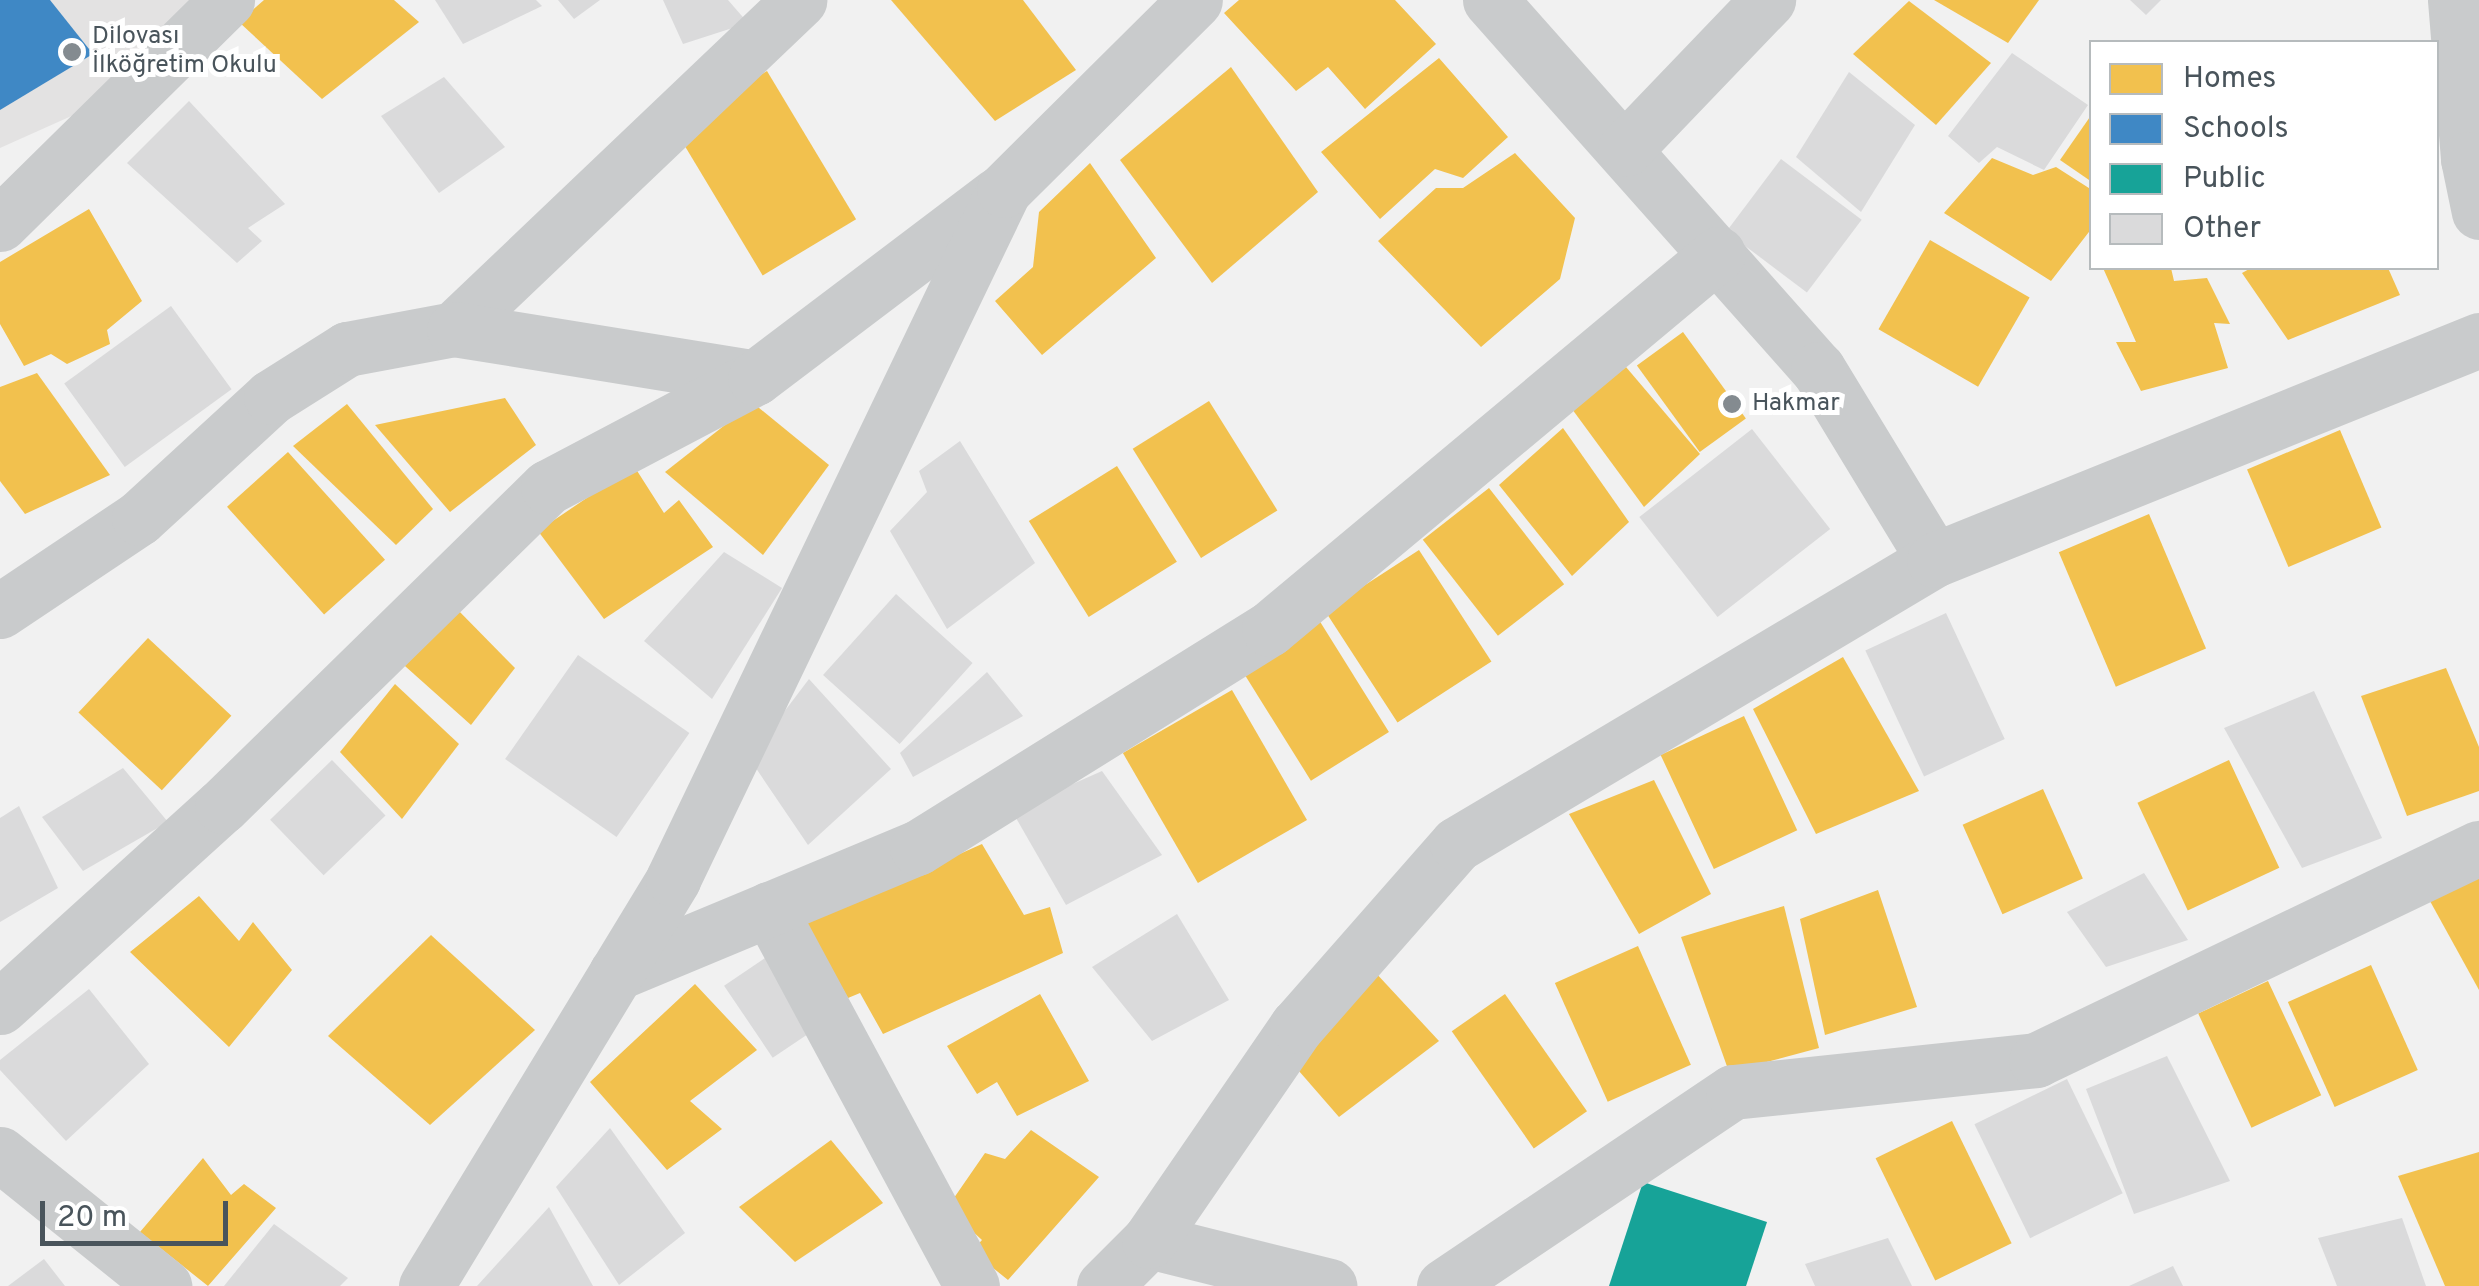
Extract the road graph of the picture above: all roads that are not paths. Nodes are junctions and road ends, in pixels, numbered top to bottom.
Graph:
1 (227, 0) edge
2 (800, 0) edge
3 (1195, 0) edge
4 (1490, 0) edge
5 (1768, 0) edge
6 (2456, 0) edge
7 (2479, 69) edge
8 (1625, 149) junction
9 (1004, 190) junction
10 (2479, 212) edge
11 (0, 224) edge
12 (1718, 254) junction
13 (454, 329) junction
14 (2479, 340) edge
15 (755, 378) junction
16 (1934, 560) junction
17 (0, 610) edge
18 (2479, 848) edge
19 (769, 908) junction
20 (616, 973) junction
21 (0, 1007) edge
22 (0, 1154) edge
23 (1149, 1240) junction
24 (164, 1286) edge
25 (426, 1286) edge
26 (972, 1286) edge
27 (1104, 1286) edge
28 (1329, 1286) edge
29 (1444, 1286) edge

1 - 11 street
2 - 13 street
3 - 9 street
4 - 8 street
5 - 8 street
6 - 7 street
6 - 10 street
8 - 12 street
9 - 15 street
9 - 20 street
12 - 16 street
12 - 19 street
13 - 15 street
13 - 17 street
14 - 16 street
15 - 21 street
16 - 23 street
18 - 29 street
19 - 20 street
19 - 26 street
20 - 25 street
22 - 24 street
23 - 27 street
23 - 28 street

